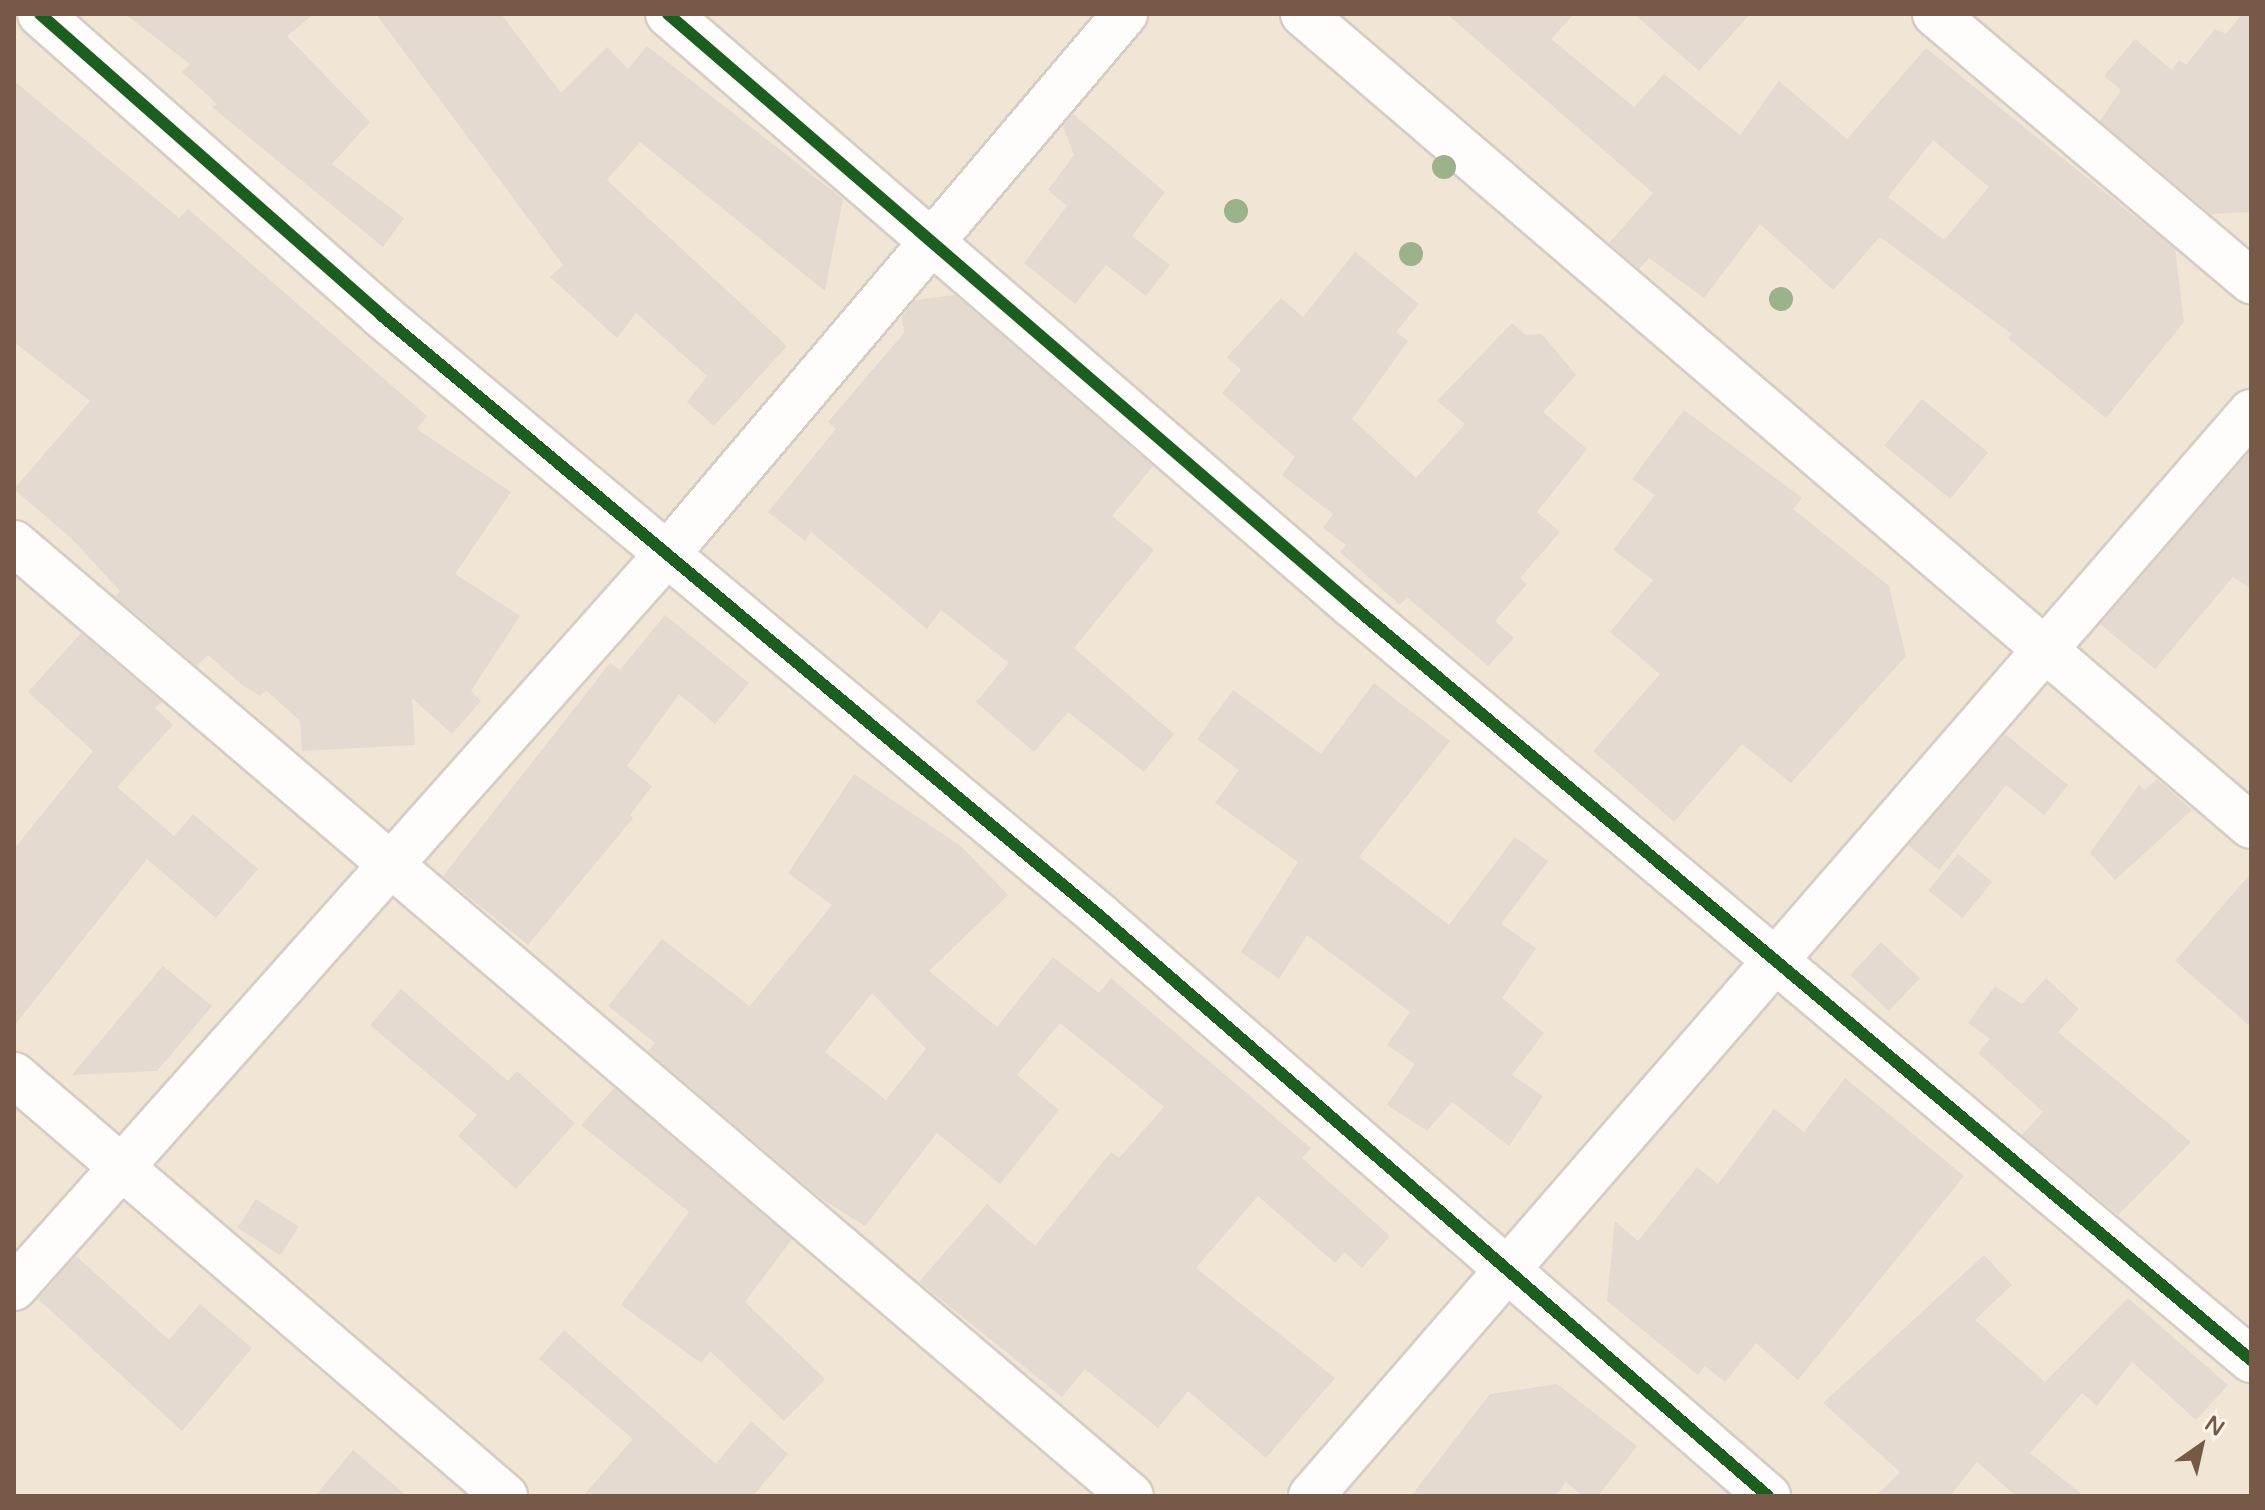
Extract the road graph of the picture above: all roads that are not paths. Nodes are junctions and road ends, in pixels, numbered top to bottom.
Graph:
1 (40, 14) edge
2 (668, 14) edge
3 (1125, 14) edge
4 (1303, 14) edge
5 (1935, 14) edge
6 (931, 241) junction
7 (2251, 281) edge
8 (2251, 412) edge
9 (14, 543) edge
10 (668, 553) junction
11 (2050, 649) junction
12 (2251, 826) edge
13 (394, 865) junction
14 (1780, 958) junction
15 (14, 1075) edge
16 (123, 1166) junction
17 (1511, 1269) junction
18 (14, 1288) edge
19 (2251, 1360) edge
20 (505, 1496) edge
21 (1131, 1496) edge
22 (1311, 1496) edge
23 (1768, 1496) edge

1 - 10 street
2 - 6 street
3 - 6 street
4 - 11 street
5 - 7 street
6 - 10 street
6 - 14 street
8 - 11 street
9 - 13 street
10 - 13 street
10 - 17 street
11 - 12 street
11 - 14 street
13 - 16 street
13 - 21 street
14 - 17 street
14 - 19 street
15 - 16 street
16 - 18 street
16 - 20 street
17 - 22 street
17 - 23 street

